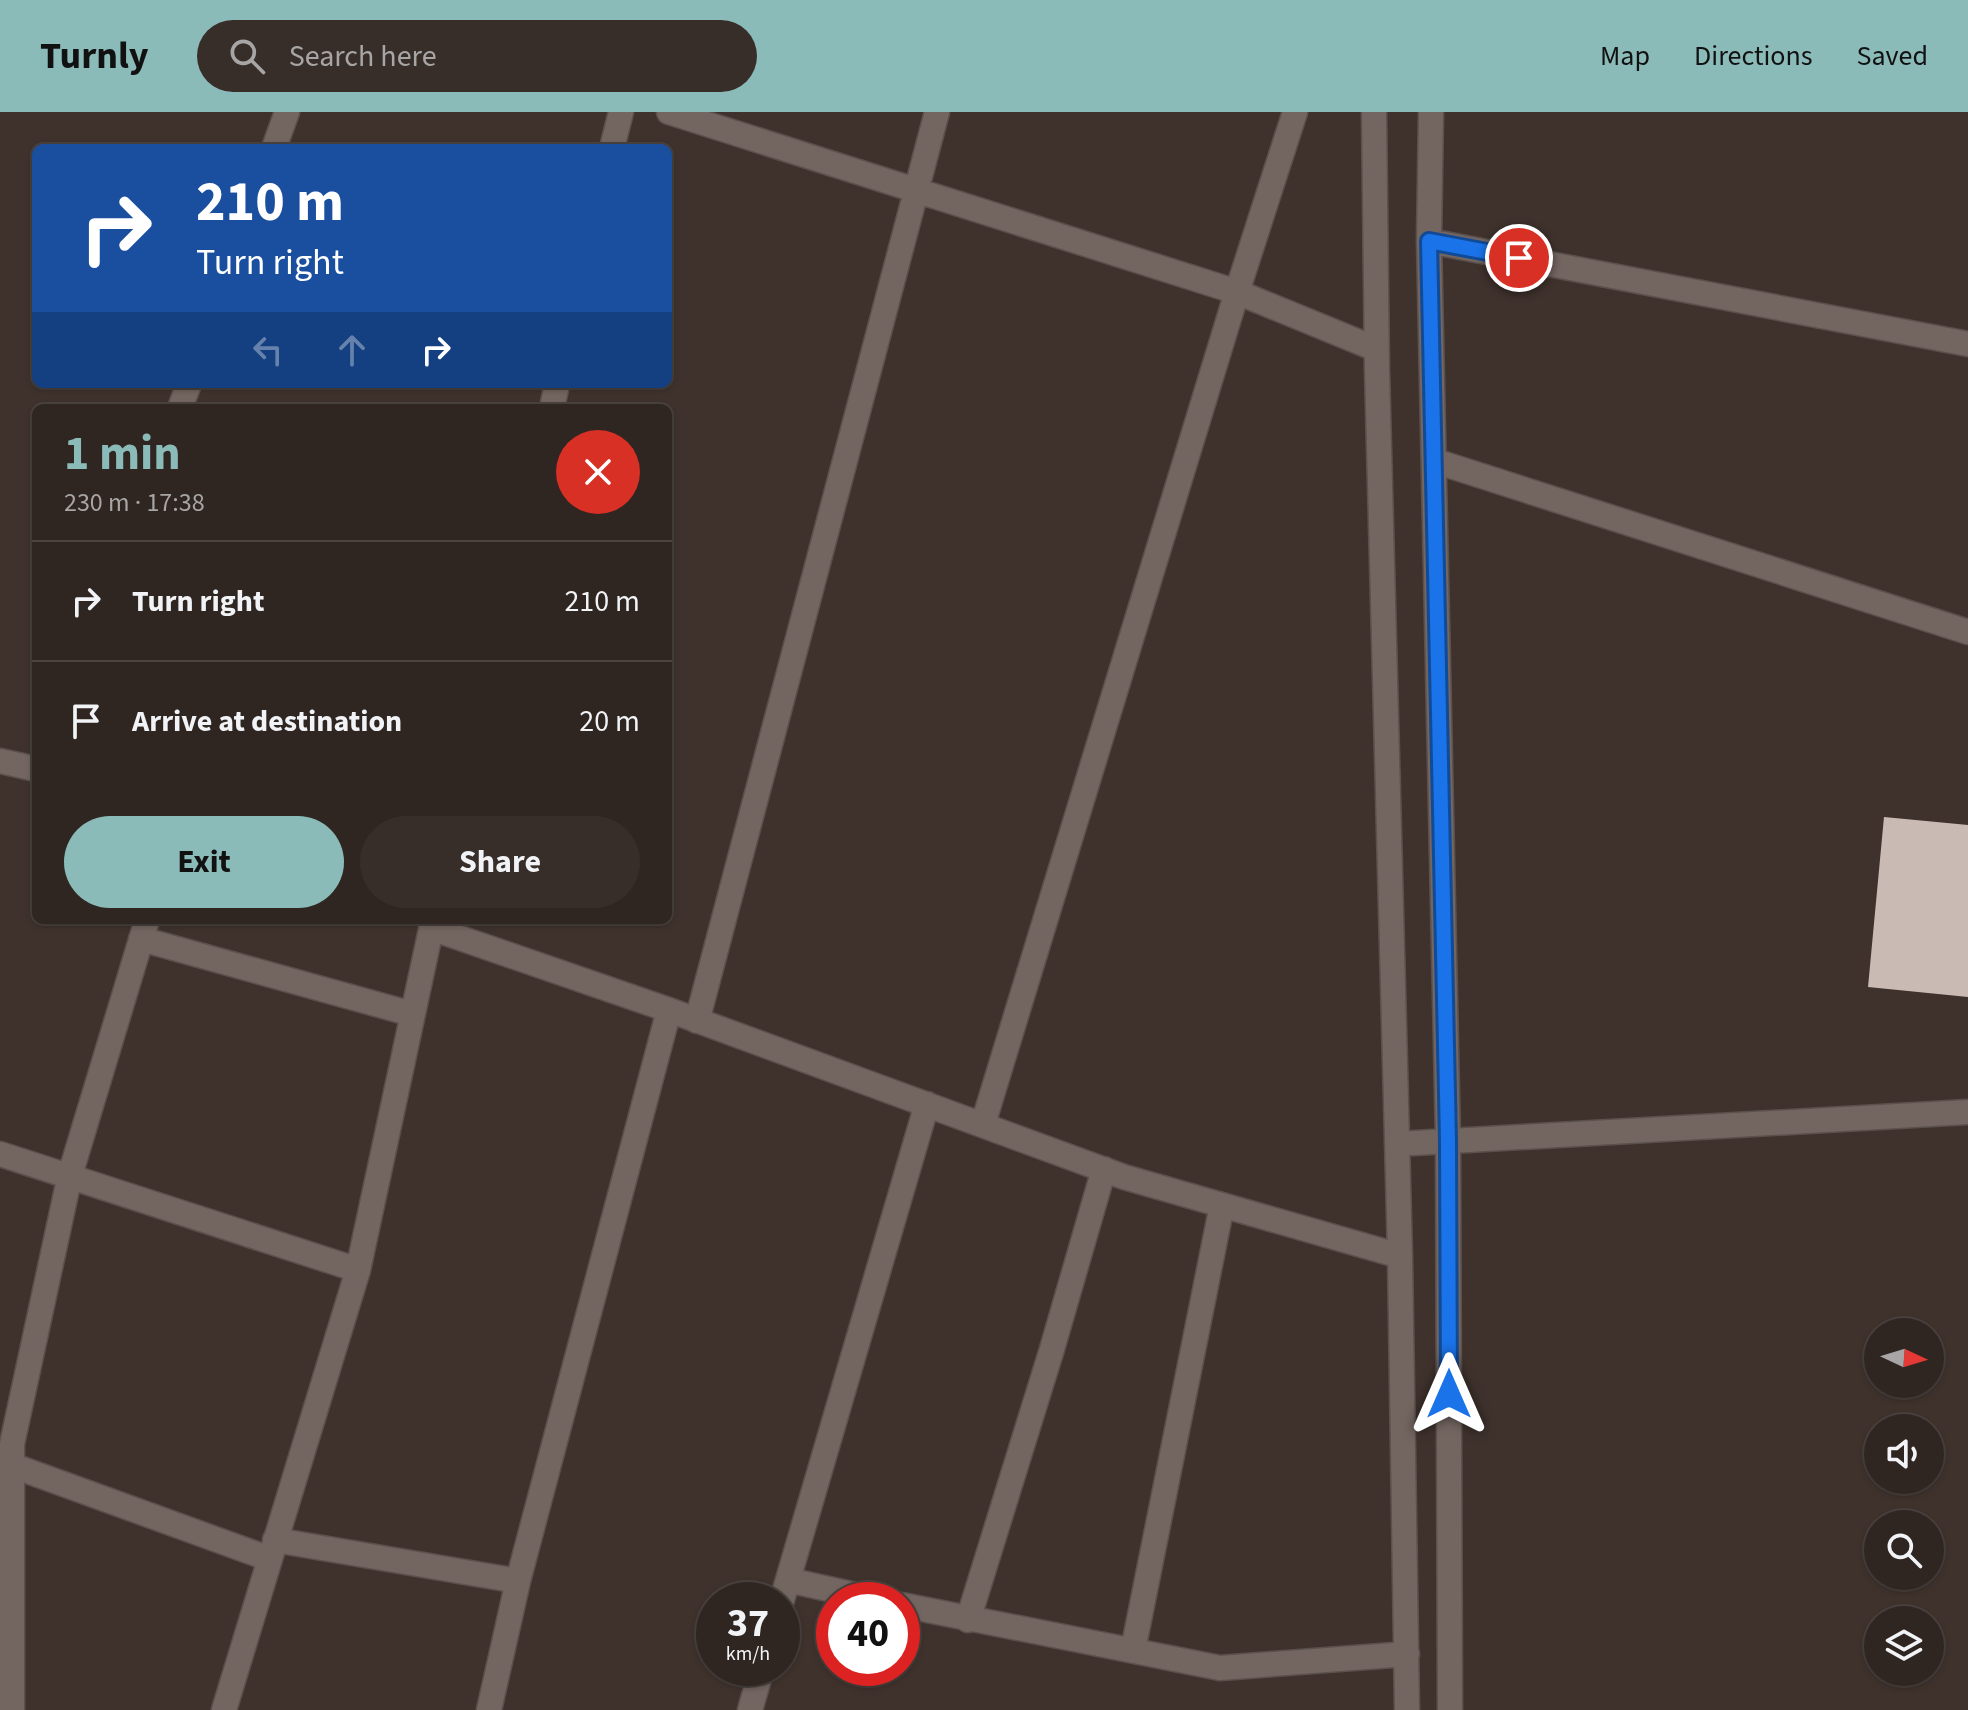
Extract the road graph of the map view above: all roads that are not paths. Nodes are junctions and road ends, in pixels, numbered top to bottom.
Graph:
1 (287, 112) edge
2 (621, 112) edge
3 (669, 112) edge
4 (937, 112) edge
5 (1295, 112) edge
6 (1374, 112) edge
7 (1431, 112) edge
8 (275, 144) edge
9 (613, 144) edge
10 (916, 191) junction
11 (1429, 241) junction
12 (1237, 292) junction
13 (1968, 344) edge
14 (1376, 349) junction
15 (1435, 461) junction
16 (1968, 632) edge
17 (0, 761) edge
18 (32, 768) edge
19 (432, 924) edge
20 (144, 929) edge
21 (669, 1010) junction
22 (412, 1014) junction
23 (697, 1021) junction
24 (927, 1104) junction
25 (1968, 1112) edge
26 (983, 1124) junction
27 (1448, 1141) junction
28 (1397, 1144) junction
29 (0, 1154) edge
30 (1104, 1169) junction
31 (70, 1175) junction
32 (1222, 1205) junction
33 (1400, 1256) junction
34 (358, 1270) junction
35 (8, 1451) edge
36 (272, 1550) junction
37 (518, 1581) junction
38 (787, 1582) edge
39 (920, 1609) edge
40 (968, 1620) junction
41 (1133, 1650) junction
42 (1407, 1654) junction
43 (757, 1686) edge
44 (12, 1710) edge
45 (224, 1710) edge
46 (489, 1710) edge
47 (750, 1710) edge
48 (1407, 1710) edge
49 (1450, 1710) edge

1 - 8 street
2 - 9 street
3 - 10 street
4 - 10 street
5 - 12 street
6 - 14 street
7 - 11 street
10 - 12 street
10 - 23 street
11 - 13 street
11 - 15 street
12 - 14 street
12 - 26 street
14 - 28 street
15 - 16 street
15 - 27 street
17 - 18 street
19 - 21 street
19 - 22 street
20 - 22 street
20 - 31 street
21 - 23 street
21 - 37 street
22 - 34 street
23 - 24 street
24 - 26 street
24 - 38 street
25 - 27 street
26 - 30 street
27 - 28 street
27 - 49 street
28 - 33 street
29 - 31 street
30 - 32 street
30 - 40 street
31 - 34 street
31 - 35 street
32 - 33 street
32 - 41 street
33 - 42 street
34 - 36 street
35 - 36 street
35 - 44 street
36 - 37 street
36 - 45 street
37 - 46 street
39 - 40 street
40 - 41 street
41 - 42 street
42 - 48 street
43 - 47 street

